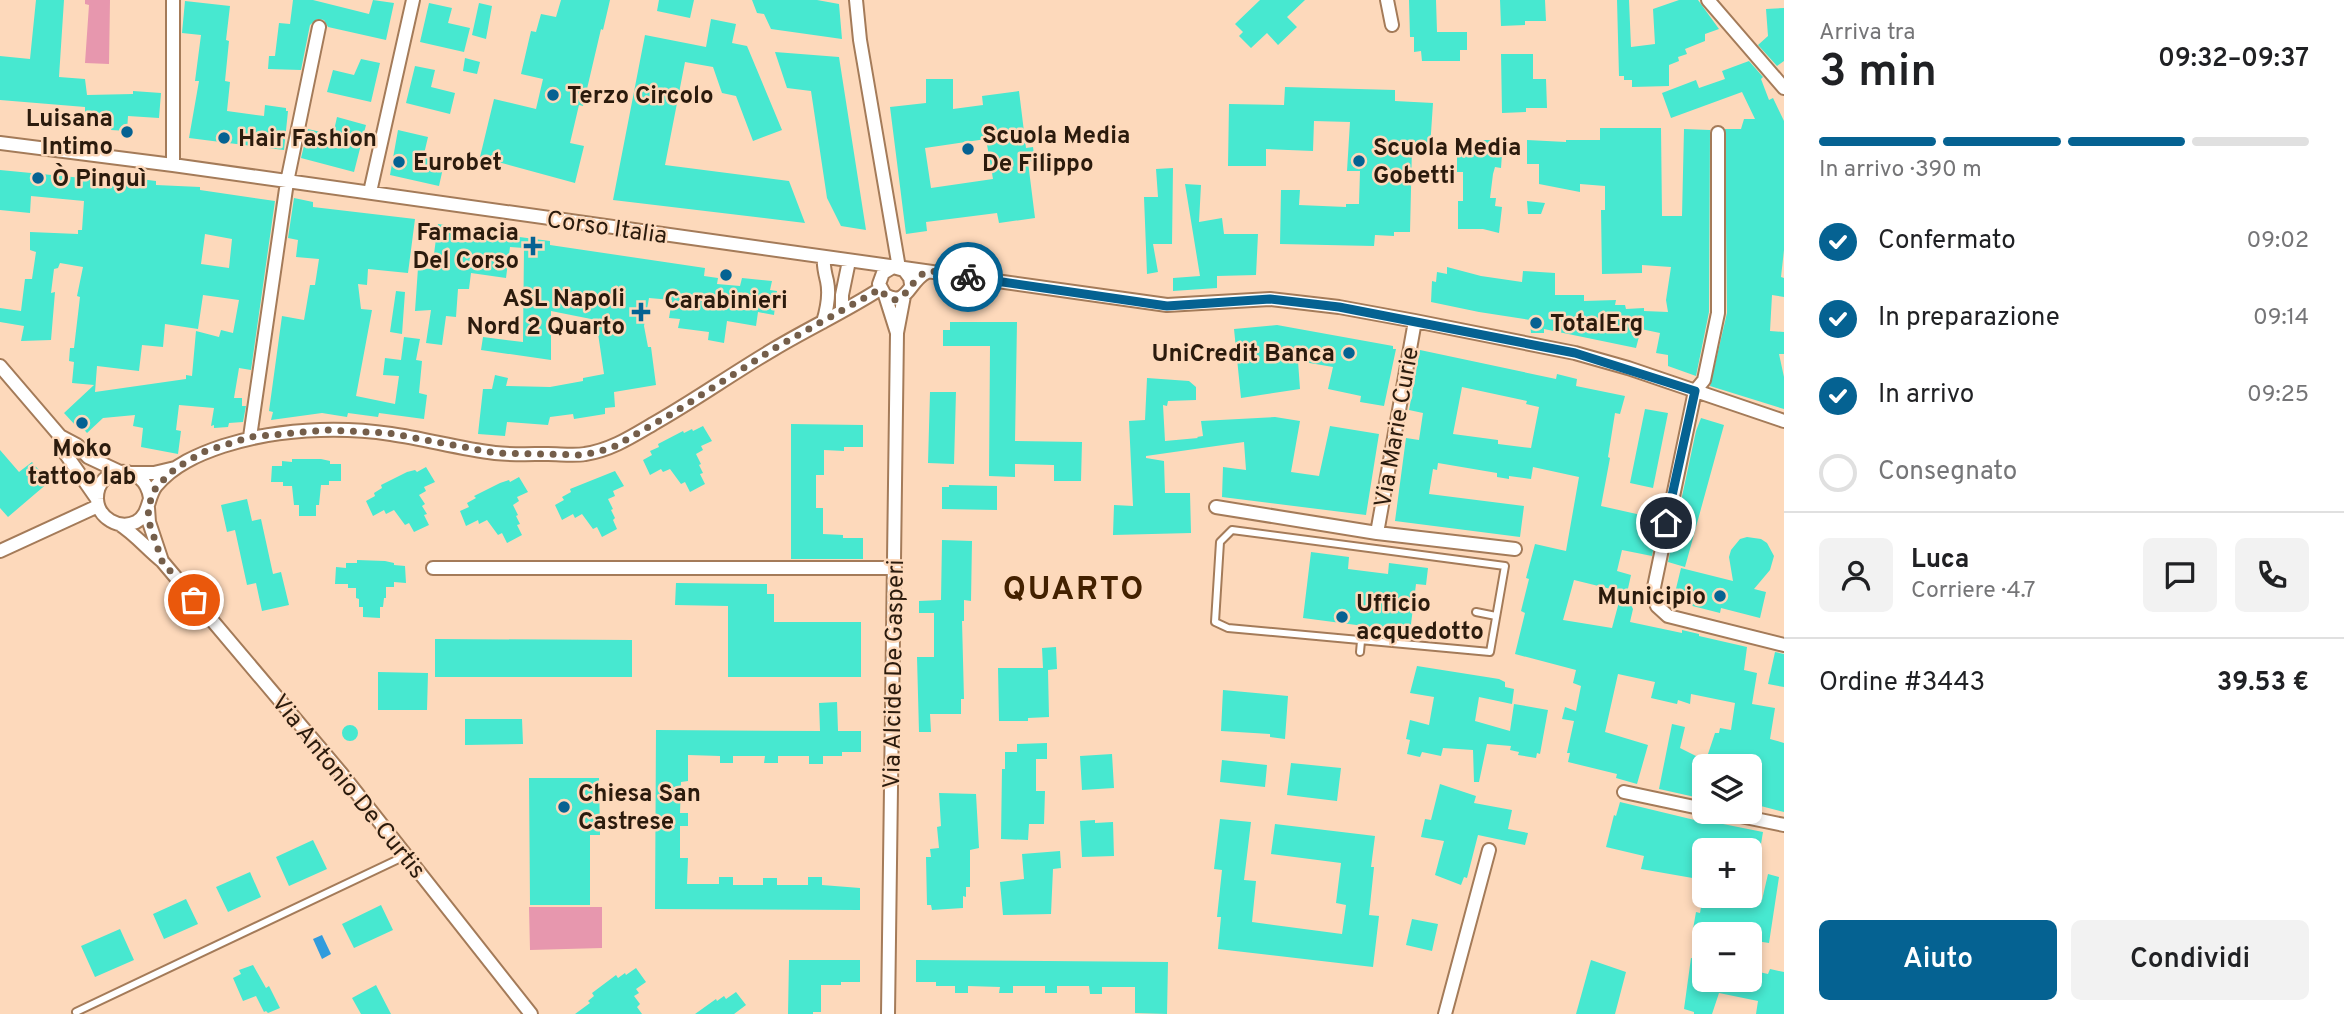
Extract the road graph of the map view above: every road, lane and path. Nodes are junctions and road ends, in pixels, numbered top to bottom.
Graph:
1 (173, 0) edge
2 (413, 0) edge
3 (856, 0) edge
4 (1387, 0) edge
5 (1708, 0) edge
6 (1392, 25) dead end
7 (319, 27) dead end
8 (1784, 88) edge
9 (1718, 133) dead end
10 (0, 143) edge
11 (173, 165) junction
12 (287, 182) junction
13 (370, 192) junction
14 (824, 258) junction
15 (849, 261) junction
16 (899, 268) junction
17 (927, 272) junction
18 (911, 284) junction
19 (883, 292) junction
20 (904, 296) junction
21 (842, 311) junction
22 (1415, 321) junction
23 (823, 322) junction
24 (897, 333) junction
25 (0, 366) edge
26 (1695, 391) junction
27 (1784, 421) edge
28 (60, 436) junction
29 (250, 437) junction
30 (176, 468) junction
31 (126, 472) junction
32 (98, 503) junction
33 (149, 503) junction
34 (1216, 508) dead end
35 (119, 524) junction
36 (1377, 533) junction
37 (1375, 548) junction
38 (1515, 550) dead end
39 (0, 551) edge
40 (162, 561) junction
41 (433, 568) dead end
42 (895, 568) junction
43 (1476, 612) dead end
44 (1496, 616) junction
45 (1361, 640) junction
46 (1784, 645) edge
47 (1360, 652) dead end
48 (1624, 792) dead end
49 (1692, 806) edge
50 (1762, 820) edge
51 (1784, 825) edge
52 (1489, 850) dead end
53 (407, 856) junction
54 (76, 1012) dead end
55 (531, 1014) edge
56 (888, 1014) edge
57 (1445, 1014) edge

1 - 11 street
2 - 13 street
3 - 16 street
4 - 6 street
5 - 8 street
7 - 12 street
9 - 26 street
10 - 11 street, Corso Italia
11 - 12 street, Corso Italia
12 - 13 street, Corso Italia
12 - 29 street
13 - 14 street, Corso Italia
14 - 15 street, Corso Italia
14 - 23 street
15 - 16 street, Corso Italia
15 - 21 street
16 - 17 street, Corso Italia
16 - 18 street
16 - 19 street
17 - 18 street
17 - 22 street, Corso Italia
18 - 20 street, Via Alcide De Gasperi
19 - 20 street
19 - 21 street
19 - 24 street, Via Alcide De Gasperi
20 - 24 street, Via Alcide De Gasperi
21 - 23 street
22 - 26 street, Corso Italia
22 - 36 street, Via Marie Curie
23 - 29 street
24 - 42 street, Via Alcide De Gasperi
25 - 28 street
26 - 27 street, Corso Italia
26 - 46 street
28 - 31 street
28 - 32 street
29 - 30 street
30 - 31 street
30 - 33 street
31 - 32 street
31 - 33 street
32 - 35 street
32 - 39 street
33 - 35 street
33 - 40 street, Via Antonio De Curtis
34 - 36 street
35 - 40 street, Via Antonio De Curtis
36 - 37 lane
36 - 38 street
37 - 44 lane
37 - 45 lane
40 - 53 street, Via Antonio De Curtis
41 - 42 street
42 - 56 street, Via Alcide De Gasperi
43 - 44 lane
44 - 45 lane
45 - 47 lane
48 - 49 street
50 - 51 street
52 - 57 street
53 - 54 lane
53 - 55 street, Via Antonio De Curtis

